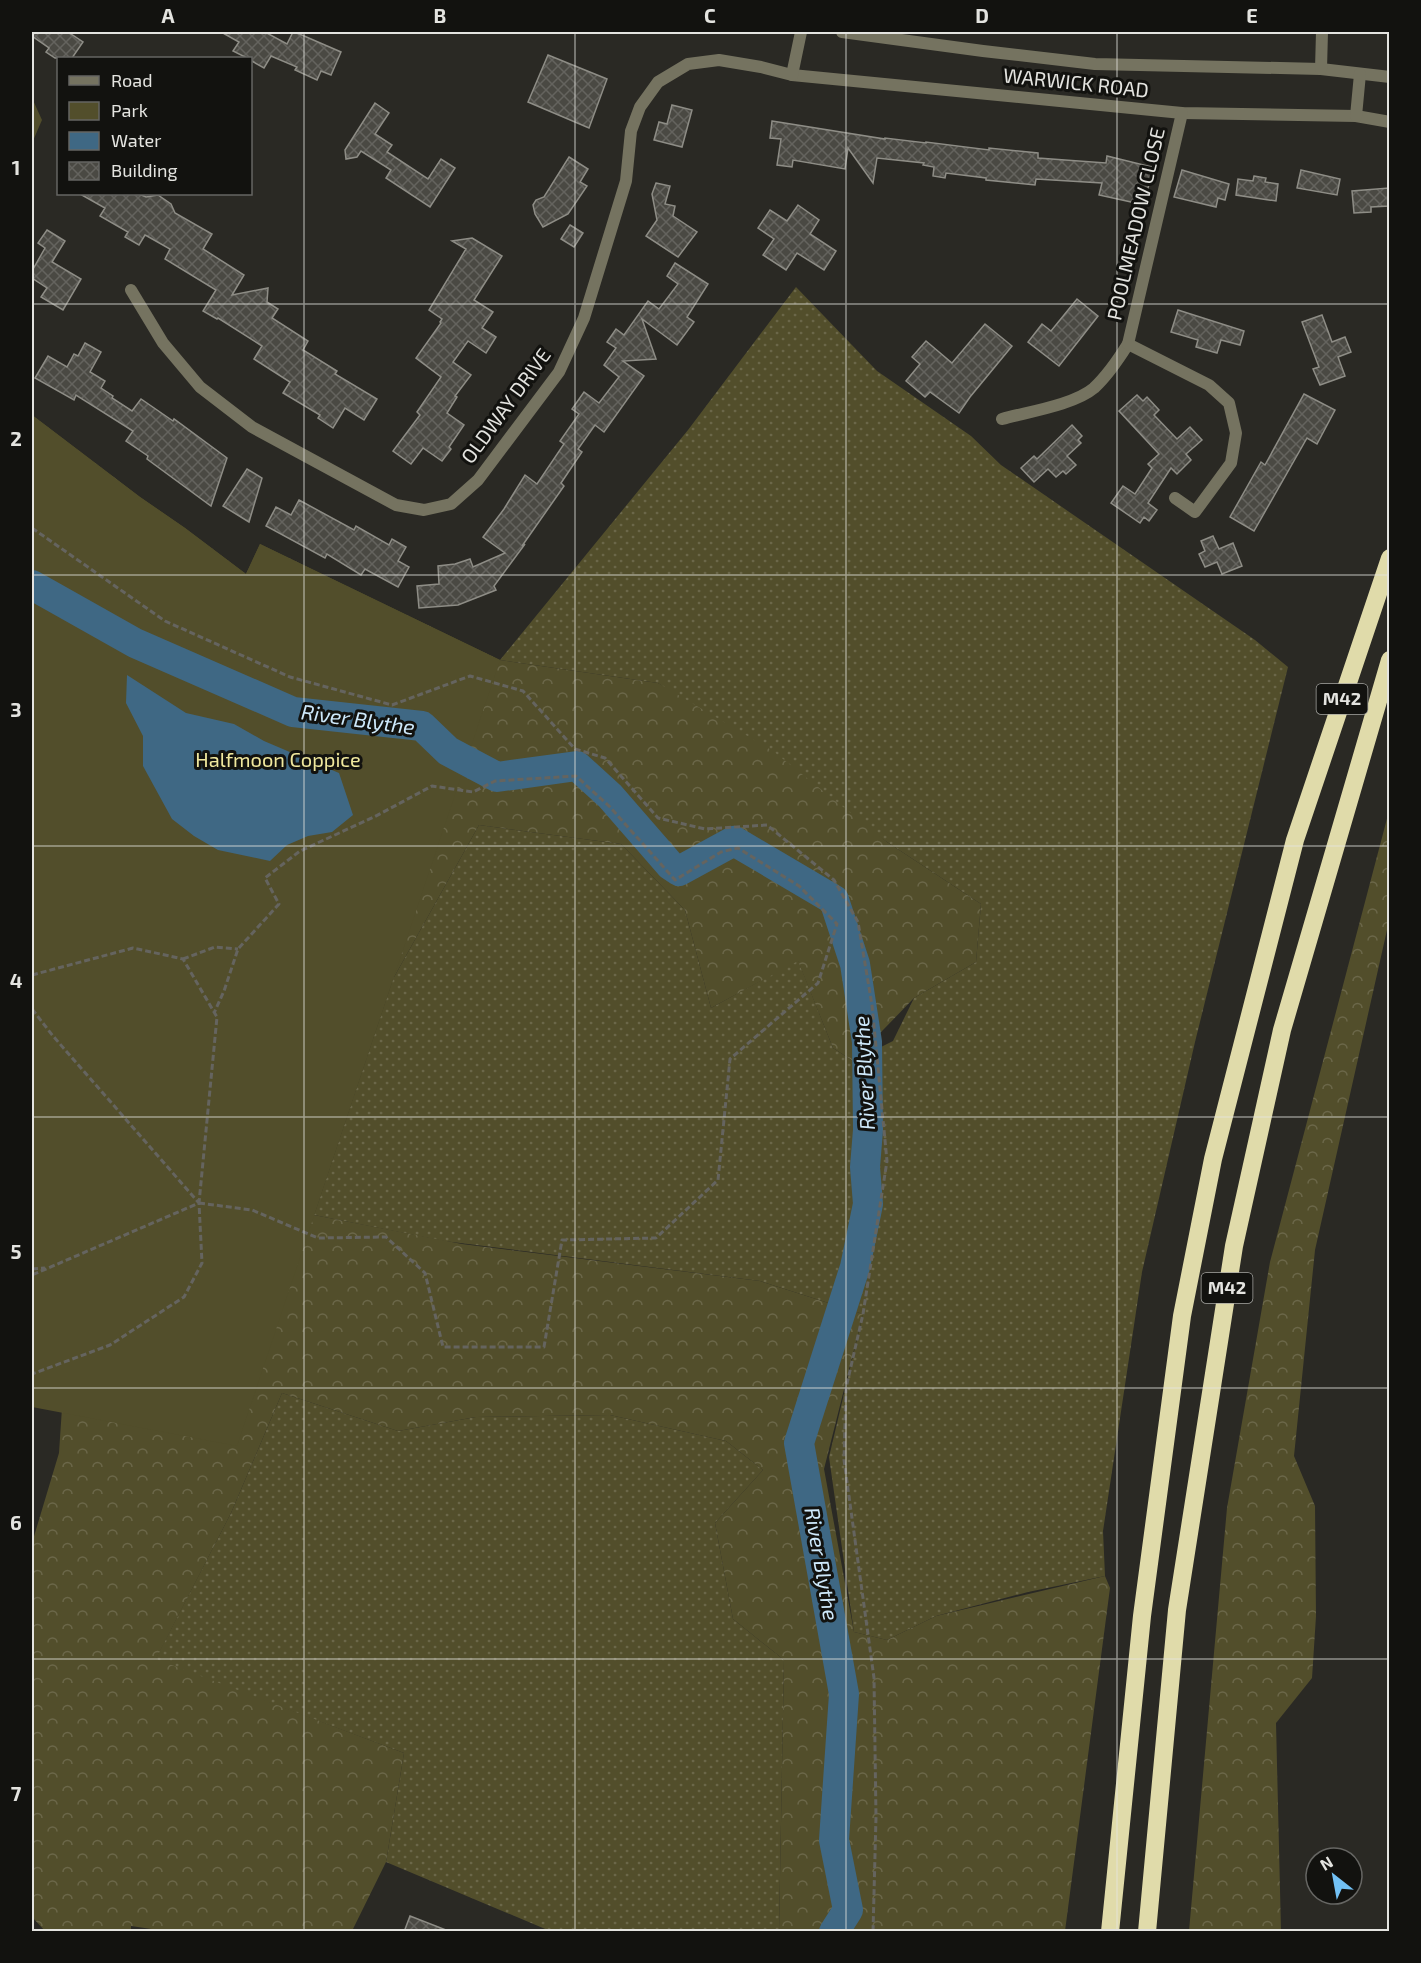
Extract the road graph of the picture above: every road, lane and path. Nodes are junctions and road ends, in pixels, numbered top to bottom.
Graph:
1 (801, 32) edge
2 (842, 32) edge
3 (1322, 32) edge
4 (1321, 69) junction
5 (1360, 74) junction
6 (792, 75) junction
7 (1389, 77) edge
8 (1182, 113) junction
9 (1356, 116) junction
10 (1389, 122) edge
11 (131, 290) dead end
12 (1128, 344) junction
13 (1002, 419) dead end
14 (1175, 498) dead end
15 (32, 528) edge
16 (1389, 558) edge
17 (1389, 660) edge
18 (238, 949) junction
19 (183, 960) junction
20 (32, 975) edge
21 (32, 1009) edge
22 (214, 1013) dead end
23 (199, 1203) junction
24 (50, 1268) junction
25 (32, 1269) edge
26 (32, 1275) edge
27 (32, 1374) edge
28 (873, 1932) edge
29 (1110, 1932) edge
30 (1147, 1932) edge

1 - 6 street
2 - 4 street, WARWICK ROAD
3 - 4 street
4 - 5 street, WARWICK ROAD
5 - 7 street, WARWICK ROAD
5 - 9 street
6 - 8 street, WARWICK ROAD
6 - 11 street, OLDWAY DRIVE
8 - 9 street, WARWICK ROAD
8 - 12 street, POOLMEADOW CLOSE
9 - 10 street, WARWICK ROAD
12 - 13 street, POOLMEADOW CLOSE
12 - 14 street, POOLMEADOW CLOSE
15 - 28 path
16 - 29 highway, M42
17 - 30 highway, M42
18 - 19 path
18 - 22 path
18 - 23 path
19 - 20 path
19 - 23 path
21 - 23 path
23 - 24 path
23 - 27 path
24 - 25 path
24 - 26 path

